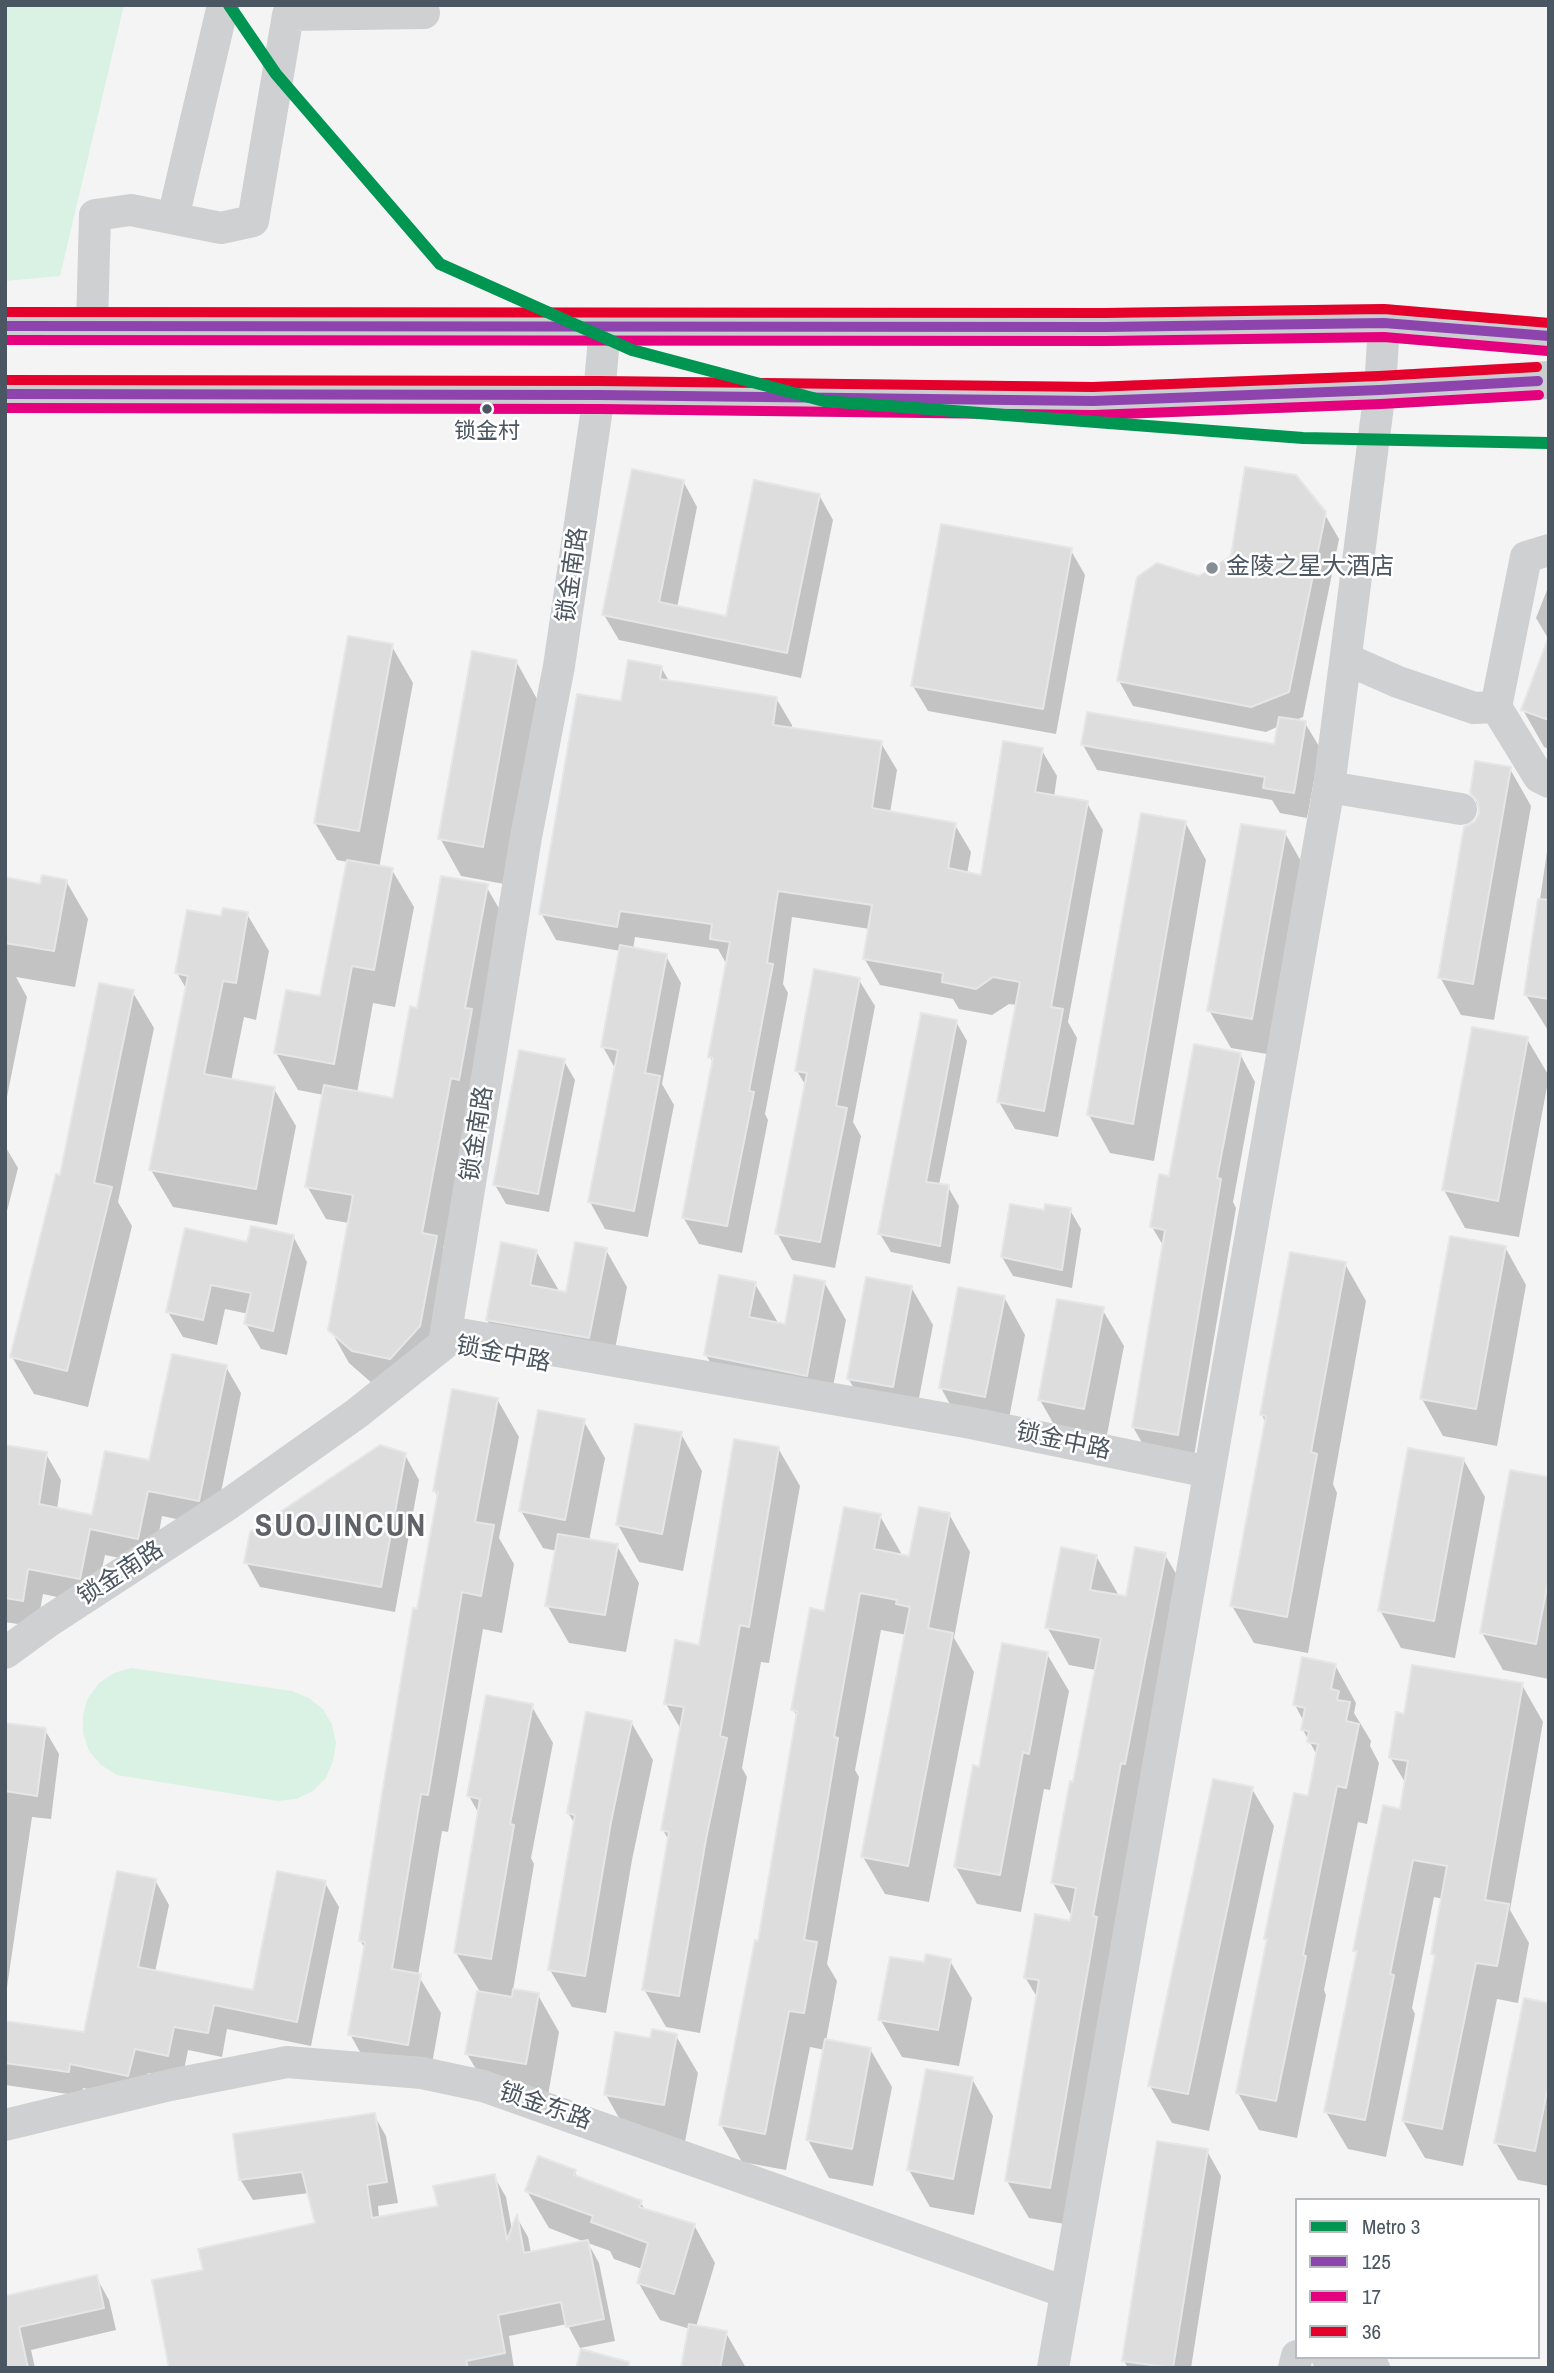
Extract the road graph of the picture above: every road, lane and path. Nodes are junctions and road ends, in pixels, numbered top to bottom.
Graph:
1 (223, 5) edge
2 (424, 13) dead end
3 (173, 218) junction
4 (1384, 323) junction
5 (5, 326) edge
6 (92, 326) junction
7 (605, 327) junction
8 (1548, 337) edge
9 (1549, 380) edge
10 (1380, 390) junction
11 (5, 394) edge
12 (600, 395) junction
13 (1549, 550) edge
14 (1346, 659) junction
15 (1496, 707) junction
16 (1549, 782) edge
17 (1329, 787) junction
18 (1461, 809) dead end
19 (444, 1344) junction
20 (1208, 1479) junction
21 (5, 1653) edge
22 (5, 2126) edge
23 (1065, 2292) junction
24 (1336, 2359) edge
25 (1053, 2368) edge
26 (1374, 2368) edge

1 - 3 street
2 - 3 street
3 - 6 street
4 - 7 main road
4 - 8 main road
4 - 10 street
5 - 6 main road
6 - 7 main road
7 - 12 street, 锁金南路
9 - 10 main road
10 - 12 main road
10 - 14 street
11 - 12 main road
12 - 19 street, 锁金南路
13 - 15 street
14 - 15 street
14 - 17 street
15 - 16 street
17 - 18 street
17 - 20 street
19 - 20 street, 锁金中路
19 - 21 street, 锁金南路
20 - 23 street
22 - 23 street, 锁金东路
23 - 25 street
24 - 26 street

